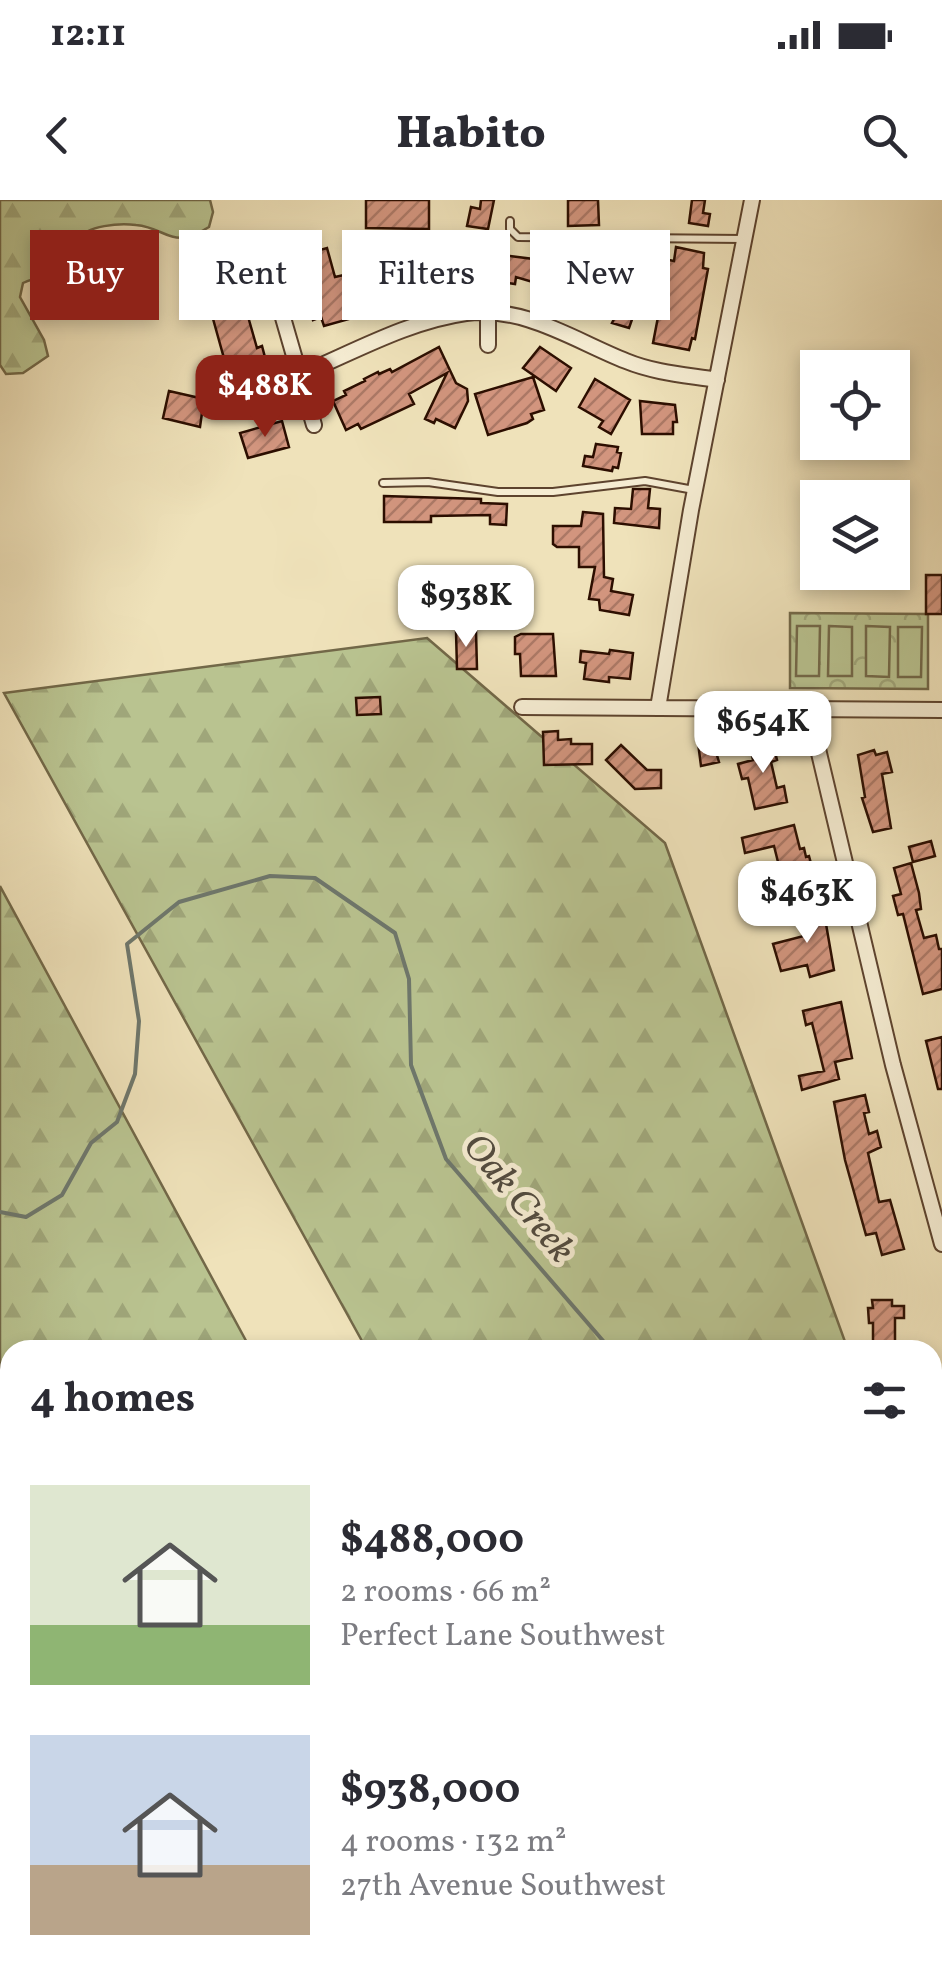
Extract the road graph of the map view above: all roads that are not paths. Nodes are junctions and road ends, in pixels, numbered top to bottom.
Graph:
1 (752, 200) edge
2 (510, 222) dead end
3 (745, 239) junction
4 (510, 314) edge
5 (283, 320) edge
6 (435, 320) edge
7 (488, 320) edge
8 (488, 345) dead end
9 (299, 375) junction
10 (718, 380) junction
11 (314, 425) dead end
12 (382, 483) dead end
13 (696, 490) junction
14 (522, 707) dead end
15 (658, 708) junction
16 (809, 710) junction
17 (942, 710) edge
18 (942, 1244) edge

1 - 3 street
2 - 3 lane
3 - 10 street
4 - 10 street
5 - 9 street
6 - 9 street
7 - 8 street
9 - 11 street
10 - 13 street
12 - 13 lane
13 - 15 street
14 - 15 street
15 - 16 street
16 - 17 street
16 - 18 street

